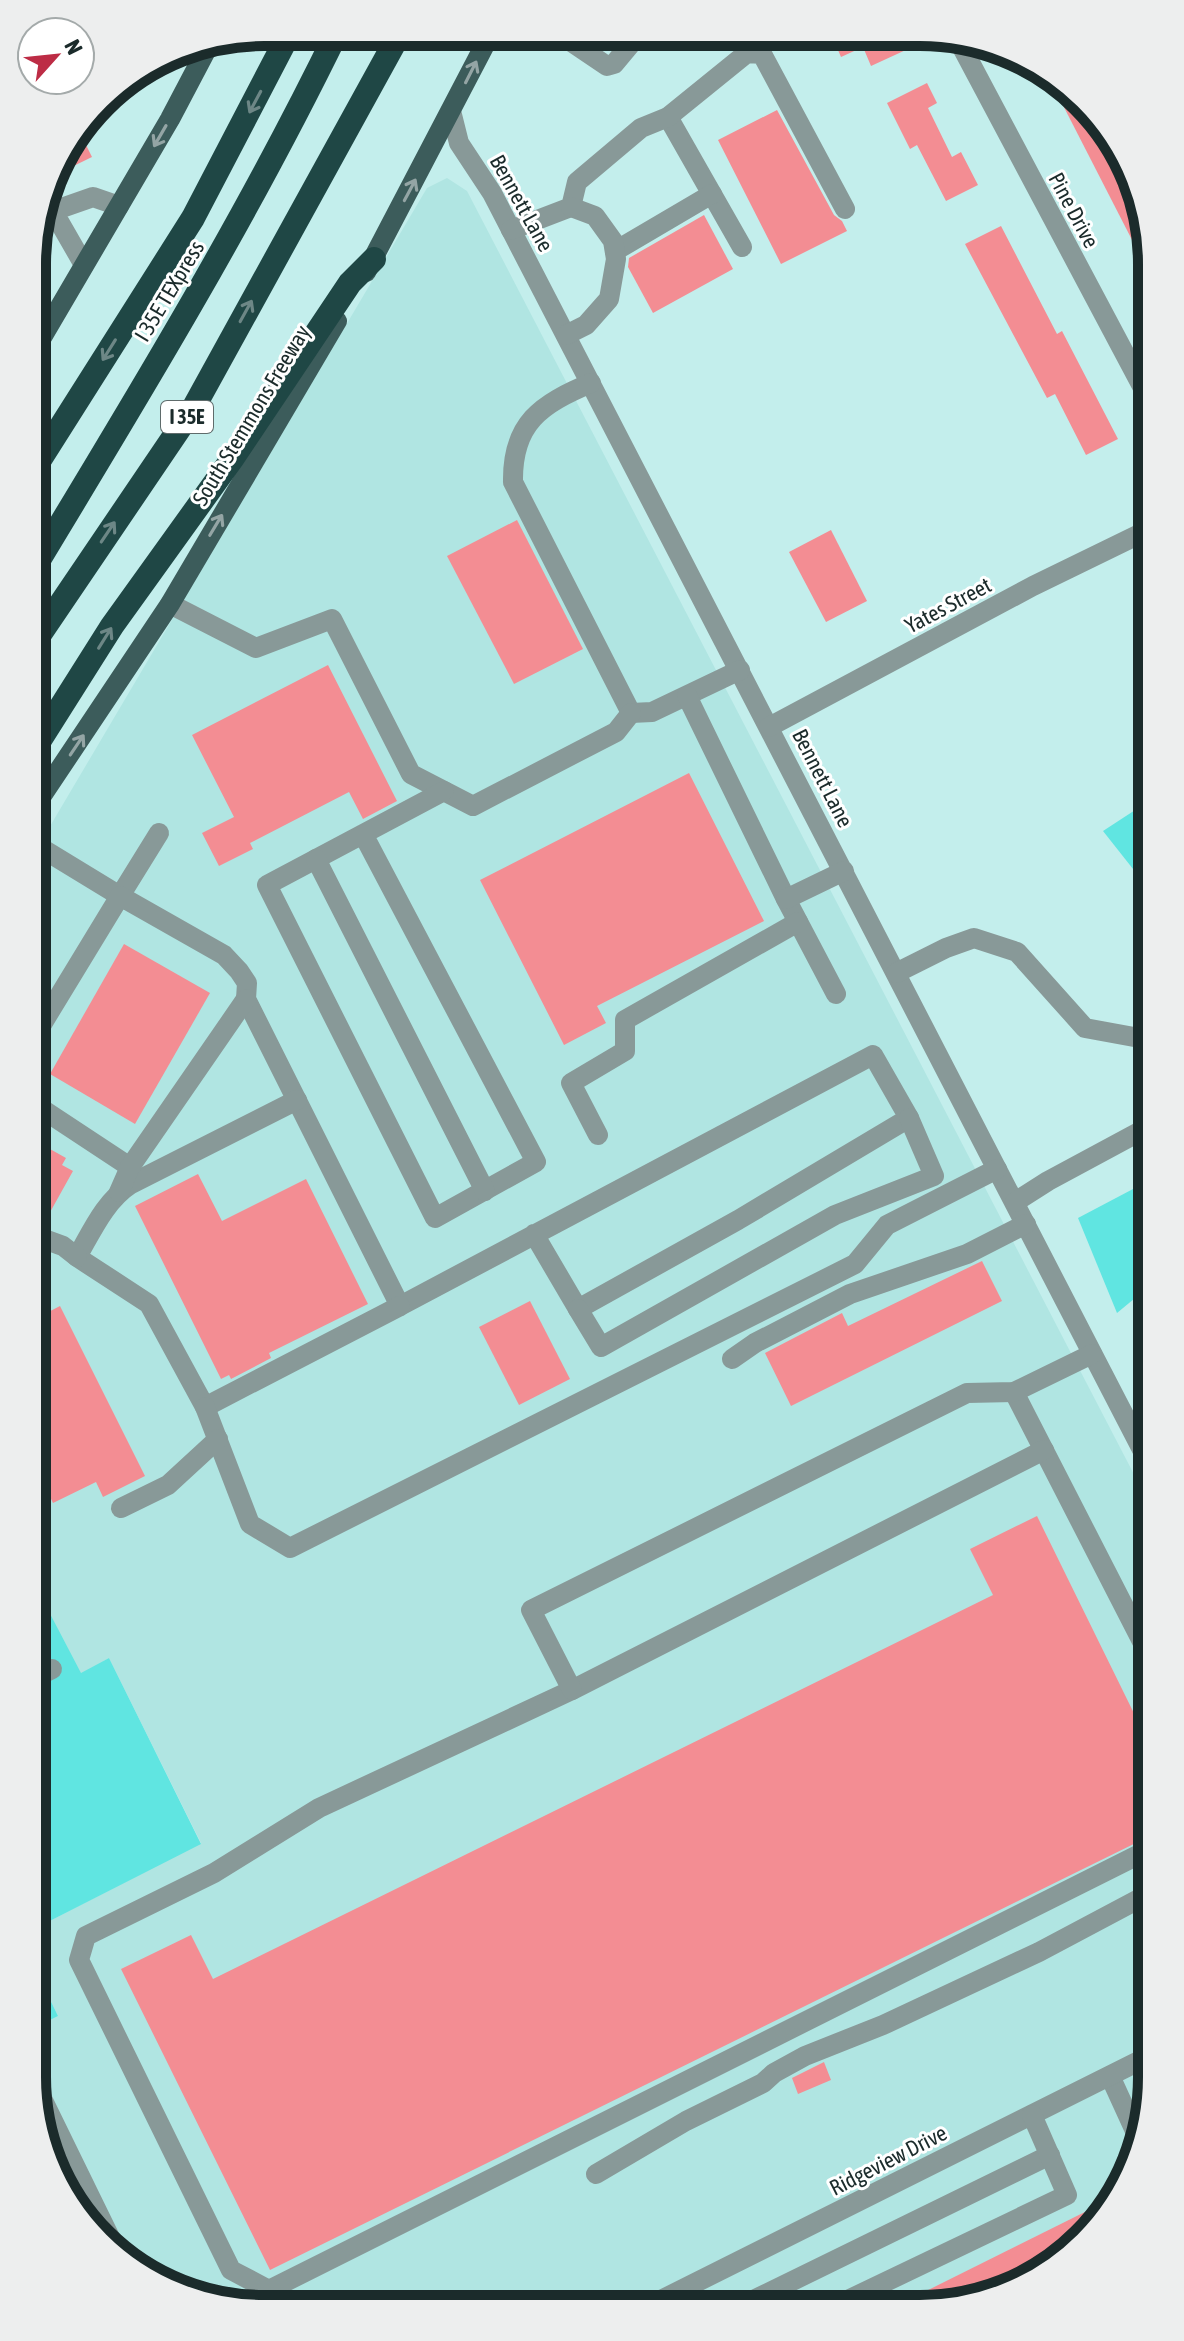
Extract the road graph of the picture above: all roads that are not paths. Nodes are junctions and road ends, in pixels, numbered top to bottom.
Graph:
1 (283, 46) edge
2 (330, 46) edge
3 (378, 46) edge
4 (393, 46) edge
5 (484, 46) edge
6 (577, 46) edge
7 (629, 46) edge
8 (963, 50) edge
9 (204, 54) edge
10 (451, 111) junction
11 (668, 117) junction
12 (319, 178) junction
13 (712, 194) junction
14 (55, 203) edge
15 (119, 206) junction
16 (571, 207) junction
17 (845, 209) dead end
18 (53, 210) edge
19 (511, 230) junction
20 (742, 247) dead end
21 (615, 251) junction
22 (374, 259) junction
23 (84, 265) junction
24 (46, 330) edge
25 (566, 335) junction
26 (1138, 379) edge
27 (591, 383) junction
28 (46, 450) edge
29 (1138, 535) edge
30 (46, 548) edge
31 (170, 604) junction
32 (46, 625) edge
33 (740, 670) junction
34 (687, 696) junction
35 (631, 713) junction
36 (769, 727) junction
37 (46, 730) edge
38 (46, 790) edge
39 (444, 791) junction
40 (159, 833) dead end
41 (363, 834) junction
42 (46, 851) edge
43 (316, 859) junction
44 (844, 871) junction
45 (120, 896) junction
46 (786, 899) junction
47 (798, 922) junction
48 (896, 973) junction
49 (836, 994) dead end
50 (246, 999) junction
51 (46, 1018) edge
52 (1138, 1038) edge
53 (297, 1100) junction
54 (46, 1112) edge
55 (909, 1118) junction
56 (1138, 1133) edge
57 (598, 1135) dead end
58 (130, 1167) junction
59 (997, 1169) junction
60 (485, 1191) junction
61 (118, 1192) junction
62 (1015, 1202) junction
63 (1026, 1224) junction
64 (534, 1234) junction
65 (46, 1240) edge
66 (77, 1257) junction
67 (400, 1306) junction
68 (578, 1309) junction
69 (1092, 1354) junction
70 (732, 1359) dead end
71 (1014, 1392) junction
72 (205, 1407) junction
73 (218, 1439) junction
74 (1138, 1441) edge
75 (1044, 1450) junction
76 (121, 1508) dead end
77 (1138, 1634) edge
78 (52, 1669) dead end
79 (46, 1672) edge
80 (572, 1690) junction
81 (1138, 1855) edge
82 (1138, 1899) edge
83 (1138, 2063) edge
84 (1110, 2076) junction
85 (1032, 2115) junction
86 (1132, 2125) edge
87 (52, 2130) edge
88 (1050, 2155) junction
89 (596, 2174) dead end
90 (95, 2214) edge
91 (693, 2295) edge
92 (764, 2295) edge
93 (858, 2295) edge

1 -> 28 highway
2 - 30 highway, I 35E TEXpress
3 - 12 highway
4 - 12 highway, I 35E
10 -> 5 main road, South Stemmons Freeway
6 - 7 street
8 - 26 street, Pine Drive
9 -> 15 main road
10 - 19 street, Bennett Lane
22 -> 10 main road, South Stemmons Freeway
11 - 13 street
11 - 16 street
11 - 17 street
32 -> 12 highway, I 35E
13 - 20 street
13 - 21 street
14 - 15 street
15 - 23 main road
16 - 19 street
16 - 21 street
18 - 23 street
19 - 25 street, Bennett Lane
21 - 25 street
31 -> 22 main road, South Stemmons Freeway
37 -> 22 highway
23 - 24 main road
25 - 27 street, Bennett Lane
27 - 33 street, Bennett Lane
27 - 35 street
29 - 36 street, Yates Street
38 -> 31 main road, South Stemmons Freeway
31 - 39 street
33 - 34 street
33 - 36 street, Bennett Lane
34 - 35 street
34 - 46 street
35 - 39 street
36 - 44 street, Bennett Lane
39 - 41 street
40 - 45 street
41 - 43 street
41 - 60 street
42 - 45 street
43 - 60 street
43 - 60 street
44 - 46 street
44 - 48 street, Bennett Lane
45 - 50 street
45 - 51 street
46 - 47 street
47 - 49 street
47 - 57 street
48 - 52 street
48 - 59 street, Bennett Lane
50 - 53 street
50 - 58 street
53 - 61 street
53 - 67 street
54 - 58 street
55 - 64 street
55 - 68 street
55 - 68 street
56 - 62 street
58 - 61 street
59 - 62 street, Bennett Lane
59 - 73 street
61 - 66 street
62 - 63 street, Bennett Lane
63 - 69 street, Bennett Lane
63 - 70 street
64 - 67 street
64 - 68 street
65 - 66 street
66 - 72 street
67 - 72 street
69 - 71 street
69 - 74 street, Bennett Lane
71 - 75 street
71 - 80 street
72 - 73 street
73 - 76 street
75 - 77 street
75 - 80 street
78 - 79 street
80 - 81 street
82 - 89 street
83 - 84 street, Ridgeview Drive
84 - 85 street, Ridgeview Drive
84 - 86 street
85 - 88 street
85 - 91 street, Ridgeview Drive
87 - 90 street
88 - 92 street
88 - 93 street

